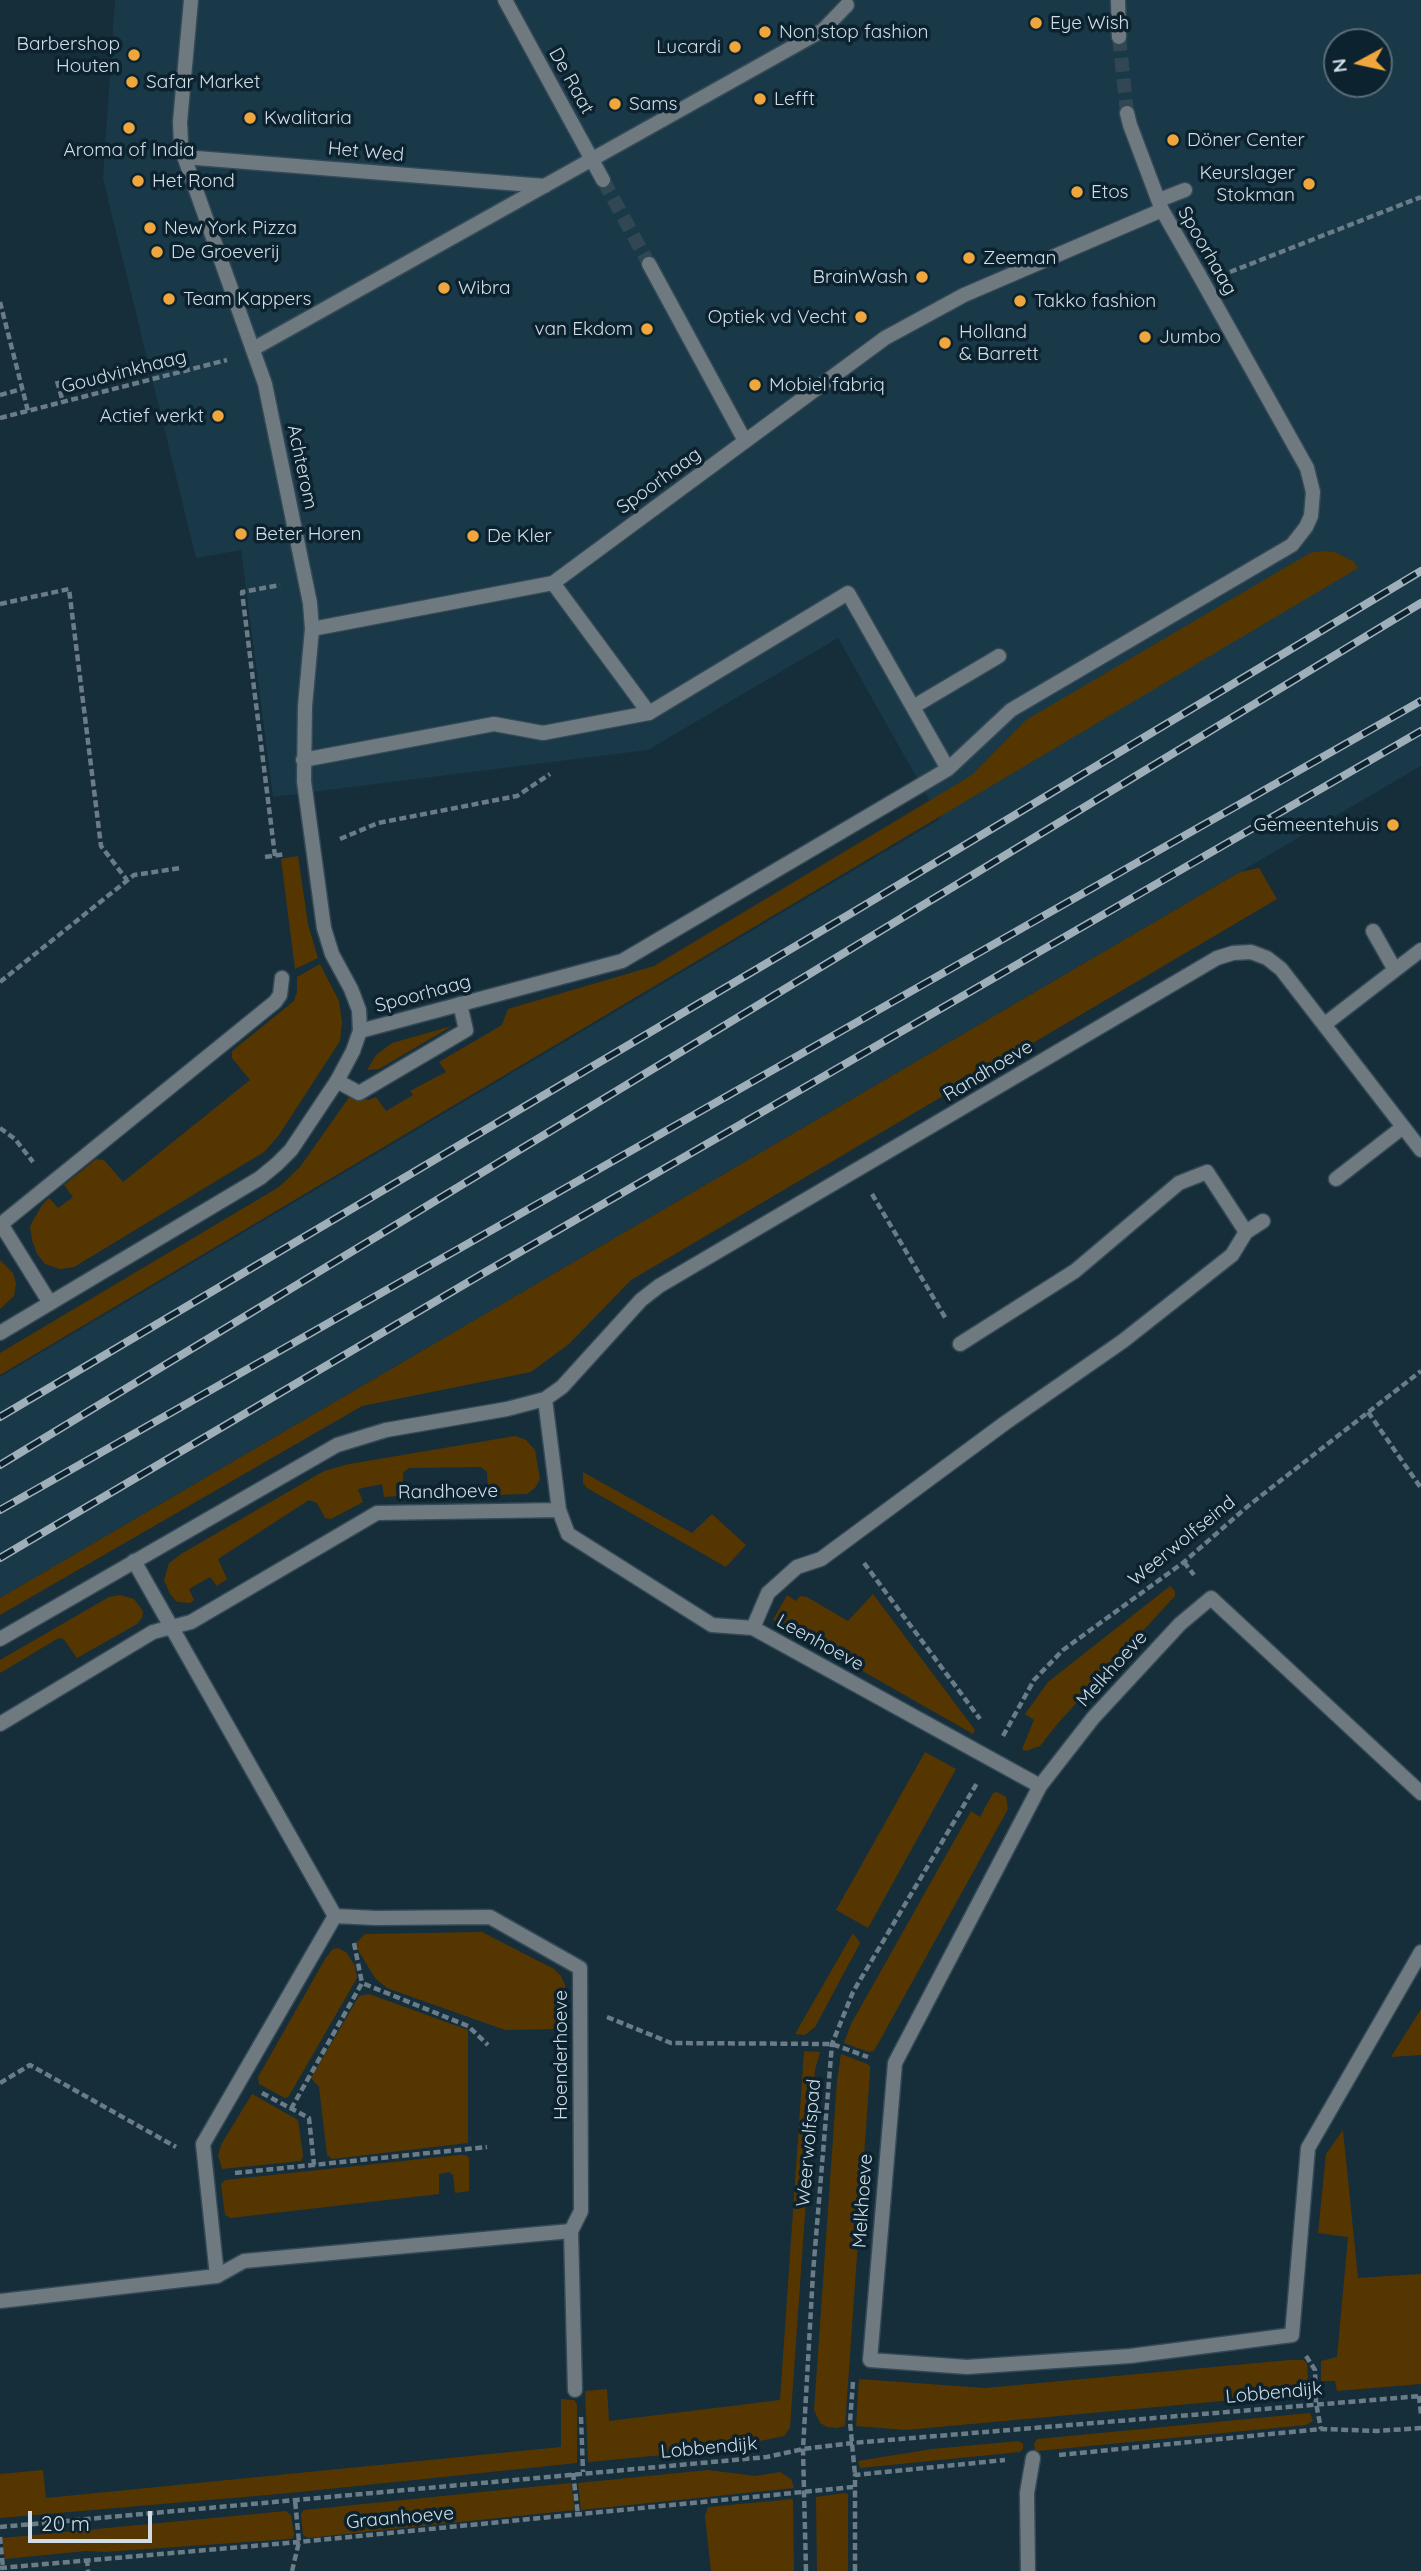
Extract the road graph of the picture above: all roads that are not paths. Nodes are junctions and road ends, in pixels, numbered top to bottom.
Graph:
1 (191, 0) edge
2 (505, 0) edge
3 (1118, 0) edge
4 (847, 5) dead end
5 (1119, 37) tunnel mouth
6 (1127, 113) tunnel mouth
7 (184, 157) junction
8 (592, 159) junction
9 (603, 180) tunnel mouth
10 (545, 186) junction
11 (1185, 190) dead end
12 (1161, 205) junction
13 (649, 264) tunnel mouth
14 (253, 349) junction
15 (745, 441) junction
16 (554, 583) junction
17 (312, 629) junction
18 (999, 656) dead end
19 (913, 707) junction
20 (649, 713) junction
21 (303, 760) junction
22 (948, 769) junction
23 (1373, 931) dead end
24 (1421, 950) edge
25 (1395, 970) junction
26 (282, 978) dead end
27 (460, 1004) junction
28 (1325, 1024) junction
29 (360, 1031) junction
30 (337, 1081) junction
31 (1403, 1127) junction
32 (1421, 1150) edge
33 (1336, 1179) dead end
34 (1264, 1221) dead end
35 (1, 1224) edge
36 (1245, 1232) junction
37 (50, 1303) junction
38 (0, 1333) edge
39 (960, 1344) road end
40 (545, 1399) junction
41 (559, 1510) junction
42 (134, 1561) junction
43 (172, 1627) junction
44 (753, 1628) junction
45 (0, 1639) edge
46 (0, 1724) edge
47 (1040, 1786) junction
48 (1421, 1793) edge
49 (342, 1917) junction
50 (1421, 1952) edge
51 (571, 2231) junction
52 (217, 2276) junction
53 (0, 2301) edge
54 (575, 2390) road end
55 (1033, 2458) dead end
56 (1028, 2571) edge

1 - 7 street, Achterom
2 - 8 street, De Raat
3 - 5 street
4 - 8 street
6 - 12 street
7 - 10 street, Het Wed
7 - 14 street, Achterom
8 - 9 street, De Raat
8 - 10 street
10 - 14 street
11 - 12 street
12 - 15 street, Spoorhaag
12 - 22 street, Spoorhaag
13 - 15 street
14 - 17 street, Achterom
15 - 16 street, Spoorhaag
16 - 17 street, Spoorhaag
16 - 20 street
17 - 21 street, Achterom
18 - 19 street
19 - 20 street
19 - 22 street
20 - 21 street
21 - 29 street, Achterom
22 - 27 street, Spoorhaag
23 - 25 street
24 - 25 street
25 - 28 street
26 - 35 street
27 - 29 street, Spoorhaag
27 - 30 street
28 - 31 street, Randhoeve
28 - 40 street, Randhoeve
29 - 30 street, Spoorhaag
30 - 37 street, Spoorhaag
31 - 32 street, Randhoeve
31 - 33 street
34 - 36 street
35 - 37 street
36 - 39 street
36 - 44 street
37 - 38 street, Spoorhaag
40 - 41 street
40 - 42 street, Randhoeve
41 - 43 street, Randhoeve
41 - 44 street, Leenhoeve
42 - 43 street
42 - 45 street, Randhoeve
43 - 46 street, Randhoeve
43 - 49 street
44 - 47 street, Leenhoeve
47 - 48 street, Melkhoeve
47 - 50 street, Melkhoeve
49 - 51 street, Hoenderhoeve
49 - 52 street
51 - 52 street
51 - 54 street, Hoenderhoeve
52 - 53 street
55 - 56 street

